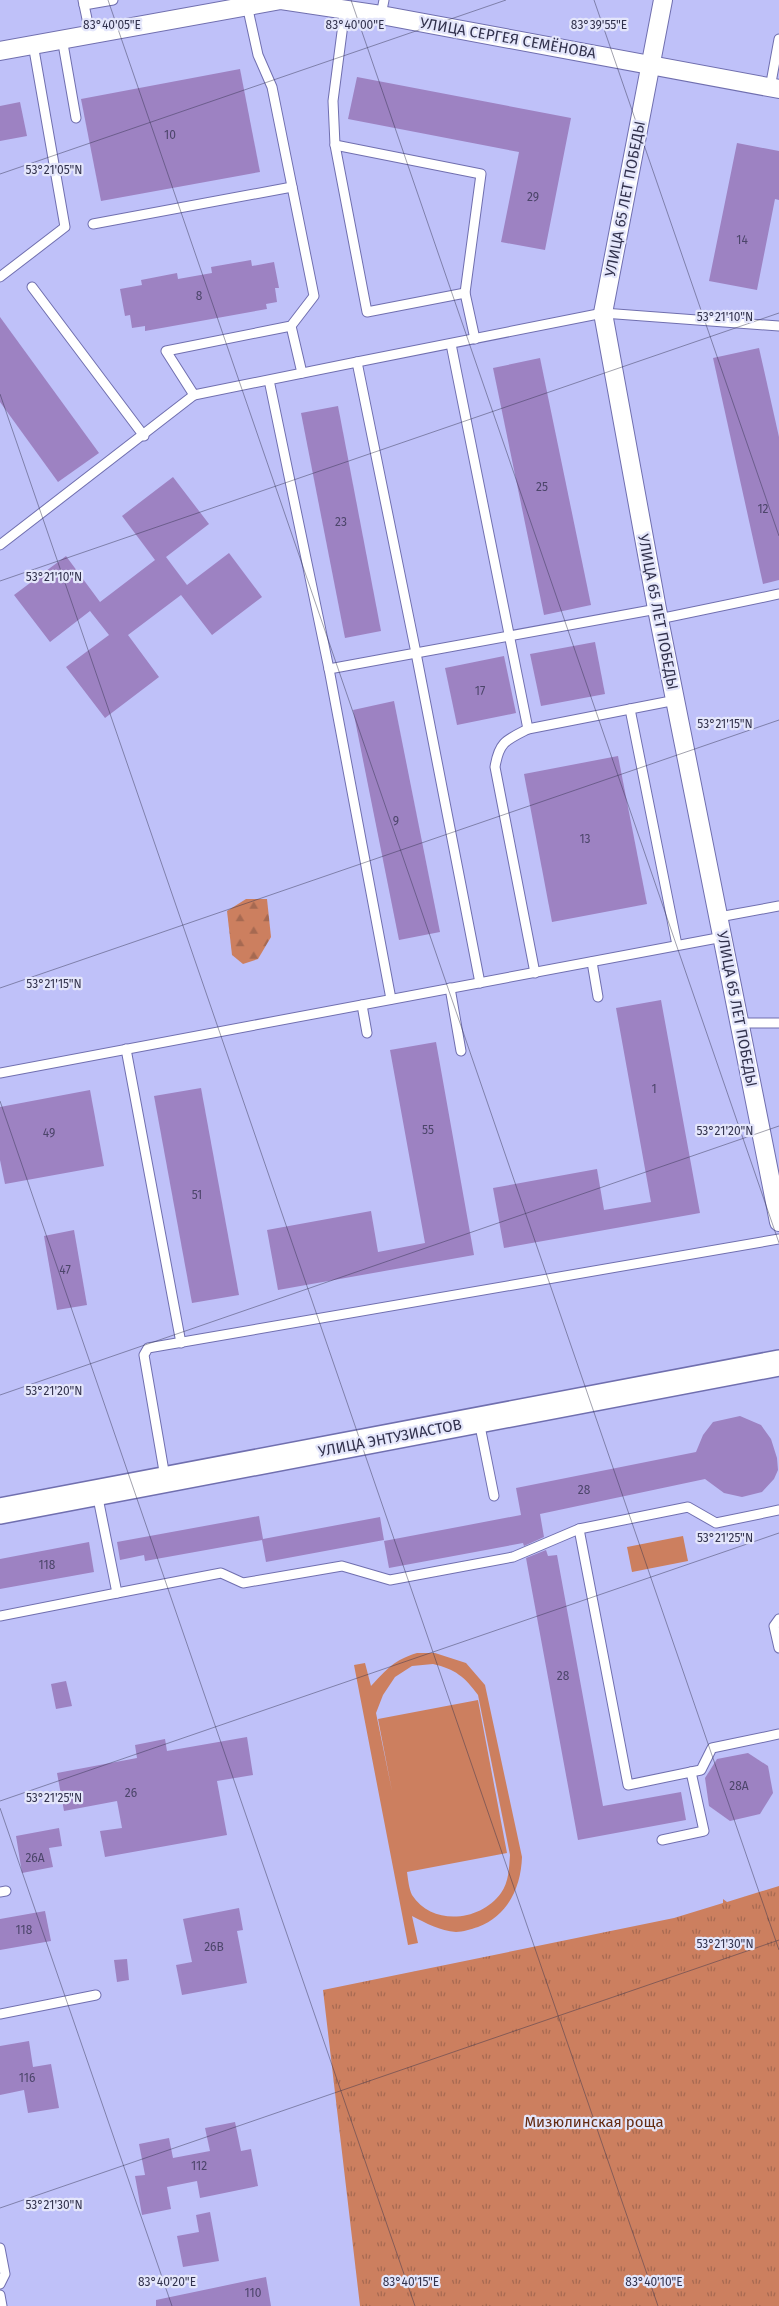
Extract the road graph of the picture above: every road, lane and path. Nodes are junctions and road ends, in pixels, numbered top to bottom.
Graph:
1 (113, 0) edge
2 (663, 0) edge
3 (84, 3) edge
4 (247, 5) junction
5 (383, 7) edge
6 (345, 9) junction
7 (90, 33) junction
8 (62, 38) junction
9 (779, 39) edge
10 (33, 44) junction
11 (0, 51) edge
12 (652, 64) junction
13 (774, 88) edge
14 (76, 118) dead end
15 (335, 145) junction
16 (292, 187) junction
17 (93, 224) dead end
18 (0, 277) edge
19 (32, 287) dead end
20 (465, 293) junction
21 (603, 314) junction
22 (291, 326) junction
23 (779, 326) edge
24 (475, 339) junction
25 (451, 344) junction
26 (357, 362) junction
27 (302, 373) junction
28 (269, 380) junction
29 (194, 395) junction
30 (144, 436) junction
31 (0, 545) edge
32 (779, 594) edge
33 (658, 614) junction
34 (509, 636) junction
35 (416, 654) junction
36 (329, 669) junction
37 (676, 700) junction
38 (630, 709) junction
39 (528, 729) junction
40 (779, 906) edge
41 (719, 917) junction
42 (723, 937) junction
43 (677, 946) junction
44 (592, 962) junction
45 (535, 973) junction
46 (480, 983) junction
47 (450, 988) junction
48 (598, 997) dead end
49 (391, 999) junction
50 (362, 1005) junction
51 (740, 1023) junction
52 (779, 1023) edge
53 (367, 1032) dead end
54 (126, 1049) junction
55 (461, 1051) dead end
56 (0, 1073) edge
57 (779, 1222) edge
58 (779, 1239) edge
59 (181, 1343) junction
60 (779, 1363) edge
61 (479, 1421) junction
62 (166, 1480) junction
63 (97, 1493) junction
64 (494, 1496) dead end
65 (779, 1510) edge
66 (0, 1511) edge
67 (578, 1529) junction
68 (117, 1594) junction
69 (0, 1616) edge
70 (779, 1619) edge
71 (779, 1648) edge
72 (779, 1734) edge
73 (691, 1772) junction
74 (662, 1840) dead end
75 (96, 1995) dead end
76 (0, 2014) edge
77 (0, 2248) edge
78 (0, 2284) edge
79 (0, 2296) edge
80 (2, 2306) edge

1 - 3 lane
2 - 12 street, УЛИЦА 65 ЛЕТ ПОБЕДЫ
3 - 7 lane
4 - 6 street, УЛИЦА СЕРГЕЯ СЕМЁНОВА
4 - 7 street, УЛИЦА СЕРГЕЯ СЕМЁНОВА
4 - 16 lane
5 - 6 street, УЛИЦА СЕРГЕЯ СЕМЁНОВА
5 - 12 street, УЛИЦА СЕРГЕЯ СЕМЁНОВА
6 - 15 lane
7 - 8 street, УЛИЦА СЕРГЕЯ СЕМЁНОВА
8 - 10 street, УЛИЦА СЕРГЕЯ СЕМЁНОВА
8 - 14 lane
9 - 13 lane
10 - 11 street, УЛИЦА СЕРГЕЯ СЕМЁНОВА
10 - 18 lane
12 - 13 street, УЛИЦА СЕРГЕЯ СЕМЁНОВА
12 - 21 street, УЛИЦА 65 ЛЕТ ПОБЕДЫ
15 - 20 lane
15 - 20 lane
16 - 17 lane
16 - 22 lane
19 - 30 lane
20 - 24 lane
21 - 23 lane
21 - 24 lane
21 - 33 street, УЛИЦА 65 ЛЕТ ПОБЕДЫ
22 - 27 lane
22 - 29 lane
24 - 25 lane
25 - 26 lane
25 - 34 lane
26 - 27 lane
26 - 35 lane
27 - 28 lane
28 - 29 lane
28 - 36 lane
29 - 30 lane
30 - 31 lane
32 - 33 lane
33 - 34 lane
33 - 37 street, УЛИЦА 65 ЛЕТ ПОБЕДЫ
34 - 35 lane
34 - 39 lane
35 - 36 lane
35 - 46 lane
36 - 49 lane
37 - 38 lane
37 - 41 street, УЛИЦА 65 ЛЕТ ПОБЕДЫ
38 - 39 lane
38 - 43 lane
39 - 45 lane
40 - 41 lane
41 - 42 street, УЛИЦА 65 ЛЕТ ПОБЕДЫ
42 - 43 lane
42 - 51 street, УЛИЦА 65 ЛЕТ ПОБЕДЫ
43 - 44 lane
44 - 45 lane
44 - 48 lane
45 - 46 lane
46 - 47 lane
47 - 49 lane
47 - 55 lane
49 - 50 lane
50 - 53 lane
50 - 54 lane
51 - 52 lane
51 - 57 street, УЛИЦА 65 ЛЕТ ПОБЕДЫ
54 - 56 lane
54 - 59 lane
58 - 59 lane
59 - 62 lane
60 - 61 street, УЛИЦА ЭНТУЗИАСТОВ
61 - 62 street, УЛИЦА ЭНТУЗИАСТОВ
61 - 64 lane
62 - 63 street, УЛИЦА ЭНТУЗИАСТОВ
63 - 66 street, УЛИЦА ЭНТУЗИАСТОВ
63 - 68 lane
65 - 67 lane
67 - 68 lane
67 - 73 lane
68 - 69 lane
70 - 71 lane
72 - 73 lane
73 - 74 lane
75 - 76 lane
77 - 78 lane
79 - 80 lane

